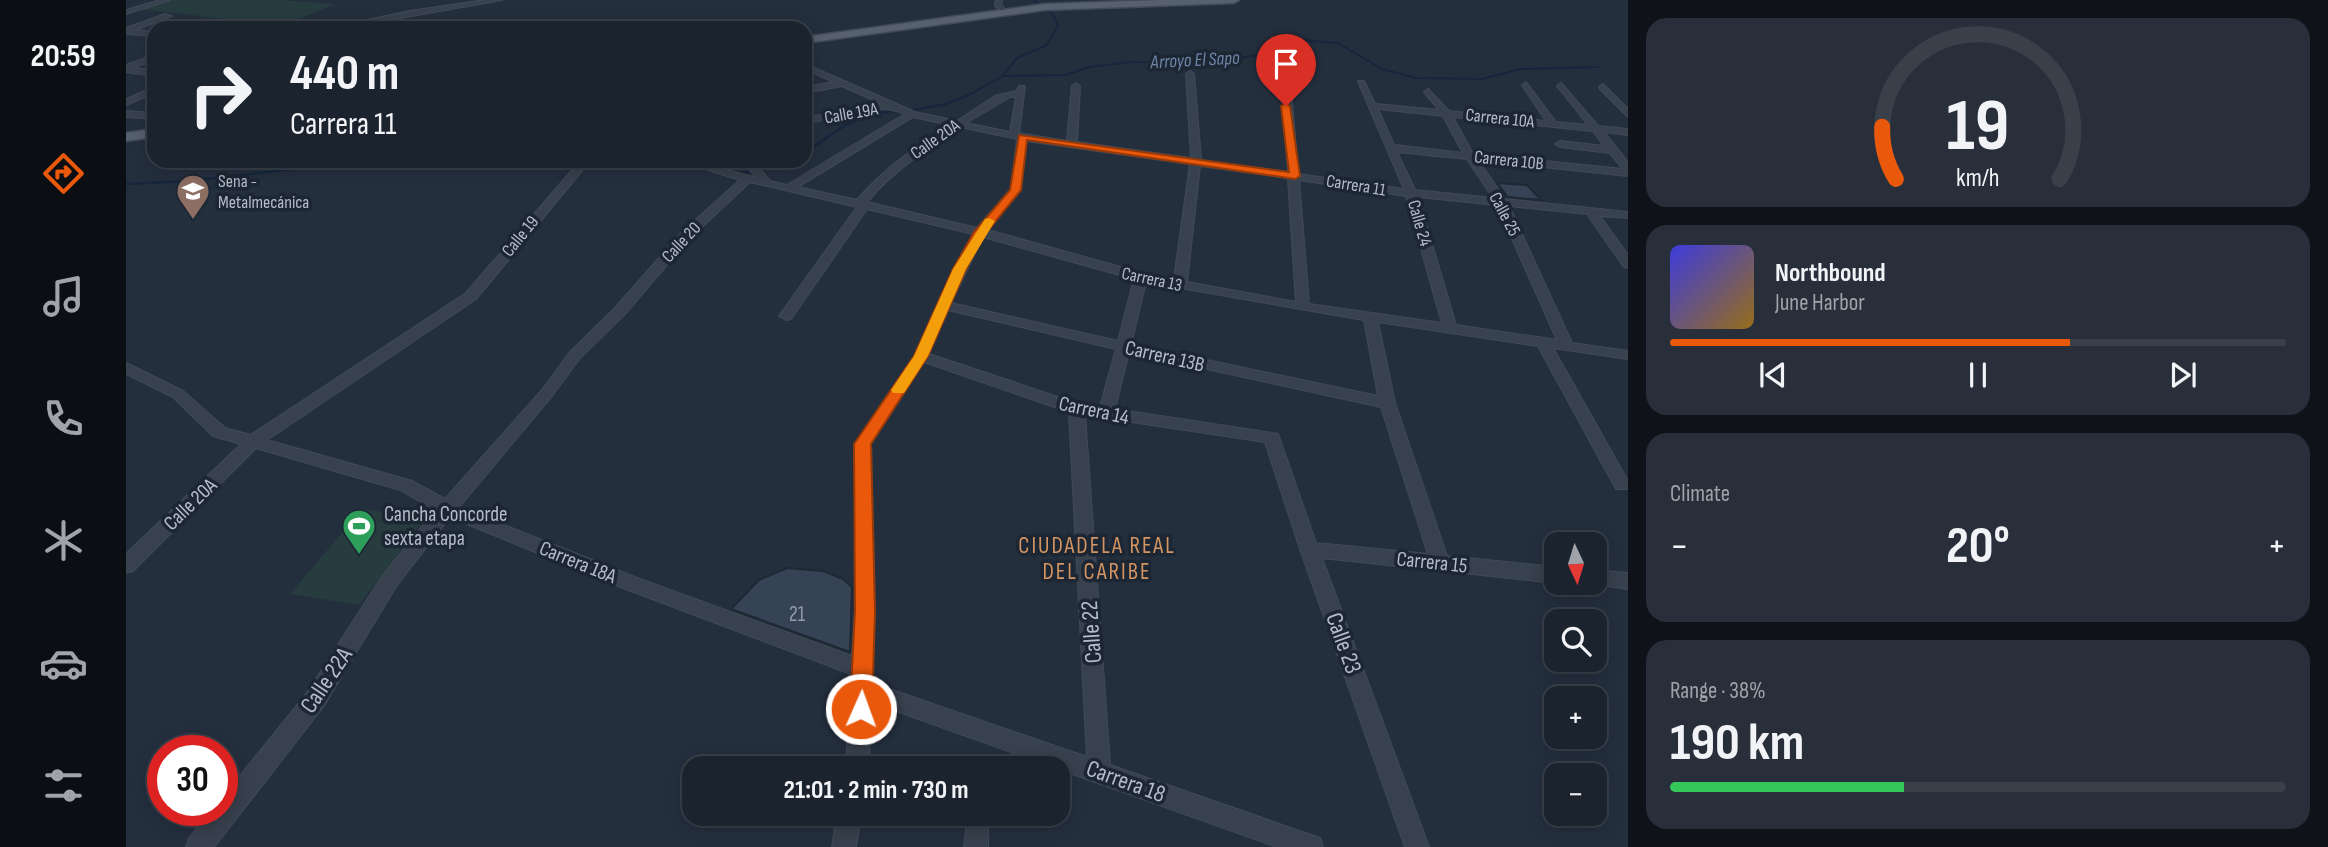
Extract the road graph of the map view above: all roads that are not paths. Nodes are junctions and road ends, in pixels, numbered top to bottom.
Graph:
1 (167, 0) edge
2 (499, 0) edge
3 (999, 0) edge
4 (1234, 0) edge
5 (126, 2) edge
6 (152, 5) junction
7 (130, 11) edge
8 (1006, 11) junction
9 (168, 16) joint
10 (153, 21) edge
11 (366, 21) edge
12 (147, 23) edge
13 (127, 30) edge
14 (147, 32) edge
15 (812, 39) edge
16 (147, 60) edge
17 (126, 69) edge
18 (812, 69) edge
19 (147, 72) edge
20 (1190, 74) dead end
21 (1286, 77) dead end
22 (844, 83) junction
23 (1361, 83) dead end
24 (1526, 85) dead end
25 (1076, 86) dead end
26 (1561, 86) dead end
27 (1603, 87) dead end
28 (812, 89) edge
29 (1428, 92) dead end
30 (147, 93) edge
31 (126, 102) edge
32 (897, 105) junction
33 (1371, 106) junction
34 (910, 112) junction
35 (1446, 113) junction
36 (126, 114) edge
37 (1628, 114) edge
38 (147, 116) edge
39 (812, 120) edge
40 (956, 124) junction
41 (1553, 124) junction
42 (1597, 129) junction
43 (1628, 132) edge
44 (147, 134) edge
45 (1018, 136) junction
46 (126, 137) edge
47 (1072, 143) junction
48 (1560, 144) dead end
49 (1390, 148) junction
50 (1612, 150) junction
51 (1469, 155) junction
52 (1196, 160) junction
53 (579, 168) edge
54 (725, 168) edge
55 (1628, 171) edge
56 (755, 173) edge
57 (1295, 176) junction
58 (789, 188) junction
59 (1411, 193) junction
60 (1501, 201) junction
61 (862, 204) junction
62 (1590, 211) junction
63 (1628, 215) edge
64 (980, 232) junction
65 (1628, 264) edge
66 (1141, 277) junction
67 (1180, 285) junction
68 (945, 305) junction
69 (1303, 307) junction
70 (786, 316) dead end
71 (1370, 317) junction
72 (1450, 329) junction
73 (1543, 343) junction
74 (1122, 346) junction
75 (1567, 346) junction
76 (1628, 355) edge
77 (921, 356) junction
78 (126, 368) edge
79 (1387, 403) junction
80 (1077, 409) junction
81 (1106, 414) junction
82 (1272, 438) joint
83 (254, 442) junction
84 (1622, 485) dead end
85 (449, 510) junction
86 (1309, 549) junction
87 (1440, 564) junction
88 (126, 566) edge
89 (1544, 574) edge
90 (1607, 580) edge
91 (1628, 582) edge
92 (862, 679) junction
93 (858, 756) edge
94 (1099, 771) junction
95 (847, 826) edge
96 (977, 826) edge
97 (198, 847) edge
98 (844, 847) edge
99 (975, 847) edge
100 (1311, 847) edge
101 (1418, 847) edge

1 - 6 street
2 - 11 street
3 - 8 street
4 - 8 main road
5 - 6 street
6 - 7 street
7 - 9 street
8 - 15 main road
9 - 10 street
12 - 13 street
13 - 14 street
16 - 17 street
17 - 19 street
18 - 22 street, Carrera 11
20 - 52 street
21 - 57 street
22 - 28 street
22 - 32 street, Carrera 11
23 - 33 street, Calle 24
24 - 41 street
25 - 47 street
26 - 42 street
27 - 37 street
29 - 35 street, Calle 25
30 - 31 street
32 - 34 street, Carrera 11
32 - 39 street, Calle 19A
33 - 35 street, Carrera 10A
33 - 49 street, Calle 24
34 - 40 street, Carrera 11
34 - 58 street
35 - 41 street, Carrera 10A
35 - 51 street, Calle 25
36 - 38 street
40 - 45 street, Carrera 11
40 - 45 street, Calle 20A
40 - 61 street, Calle 20A
41 - 42 street, Carrera 10A
42 - 43 street, Carrera 10A
42 - 50 street
44 - 46 main road
45 - 47 street, Carrera 11
45 - 64 street
47 - 52 street, Carrera 11
48 - 50 street
49 - 51 street, Carrera 10B
49 - 59 street, Calle 24
50 - 55 street
51 - 55 street, Carrera 10B
51 - 60 street, Calle 25
52 - 57 street, Carrera 11
52 - 67 street
53 - 83 street, Calle 19
54 - 56 street, Carrera 13
56 - 58 street, Carrera 13
56 - 85 street, Calle 20
57 - 59 street, Carrera 11
57 - 69 street
58 - 61 street, Carrera 13
59 - 60 street, Carrera 11
59 - 72 street, Calle 24
60 - 62 street, Carrera 11
60 - 75 street, Calle 25
61 - 64 street, Carrera 13
61 - 70 street, Calle 20A
62 - 63 street, Carrera 11
62 - 65 street
64 - 66 street, Carrera 13
64 - 68 street
66 - 67 street, Carrera 13
66 - 74 street
67 - 69 street, Carrera 13
68 - 74 street, Carrera 13B
68 - 77 street
69 - 71 street, Carrera 13
71 - 72 street, Carrera 13
71 - 79 street
72 - 73 street, Carrera 13
73 - 75 street, Carrera 13
73 - 84 street
74 - 79 street, Carrera 13B
74 - 81 street
75 - 76 street, Carrera 13
77 - 80 street, Carrera 14
77 - 92 street
78 - 83 street, Carrera 18A
79 - 87 street
80 - 81 street, Carrera 14
80 - 94 street, Calle 22
81 - 82 street, Carrera 14
82 - 86 street, Calle 23
83 - 85 street, Carrera 18A
83 - 88 street, Calle 20A
85 - 92 street, Carrera 18A
85 - 97 street, Calle 22A
86 - 87 street, Carrera 15
86 - 101 street, Calle 23
87 - 89 street, Carrera 15
90 - 91 street
92 - 93 street
92 - 94 street, Carrera 18
94 - 100 street, Carrera 18
95 - 98 street
96 - 99 street

